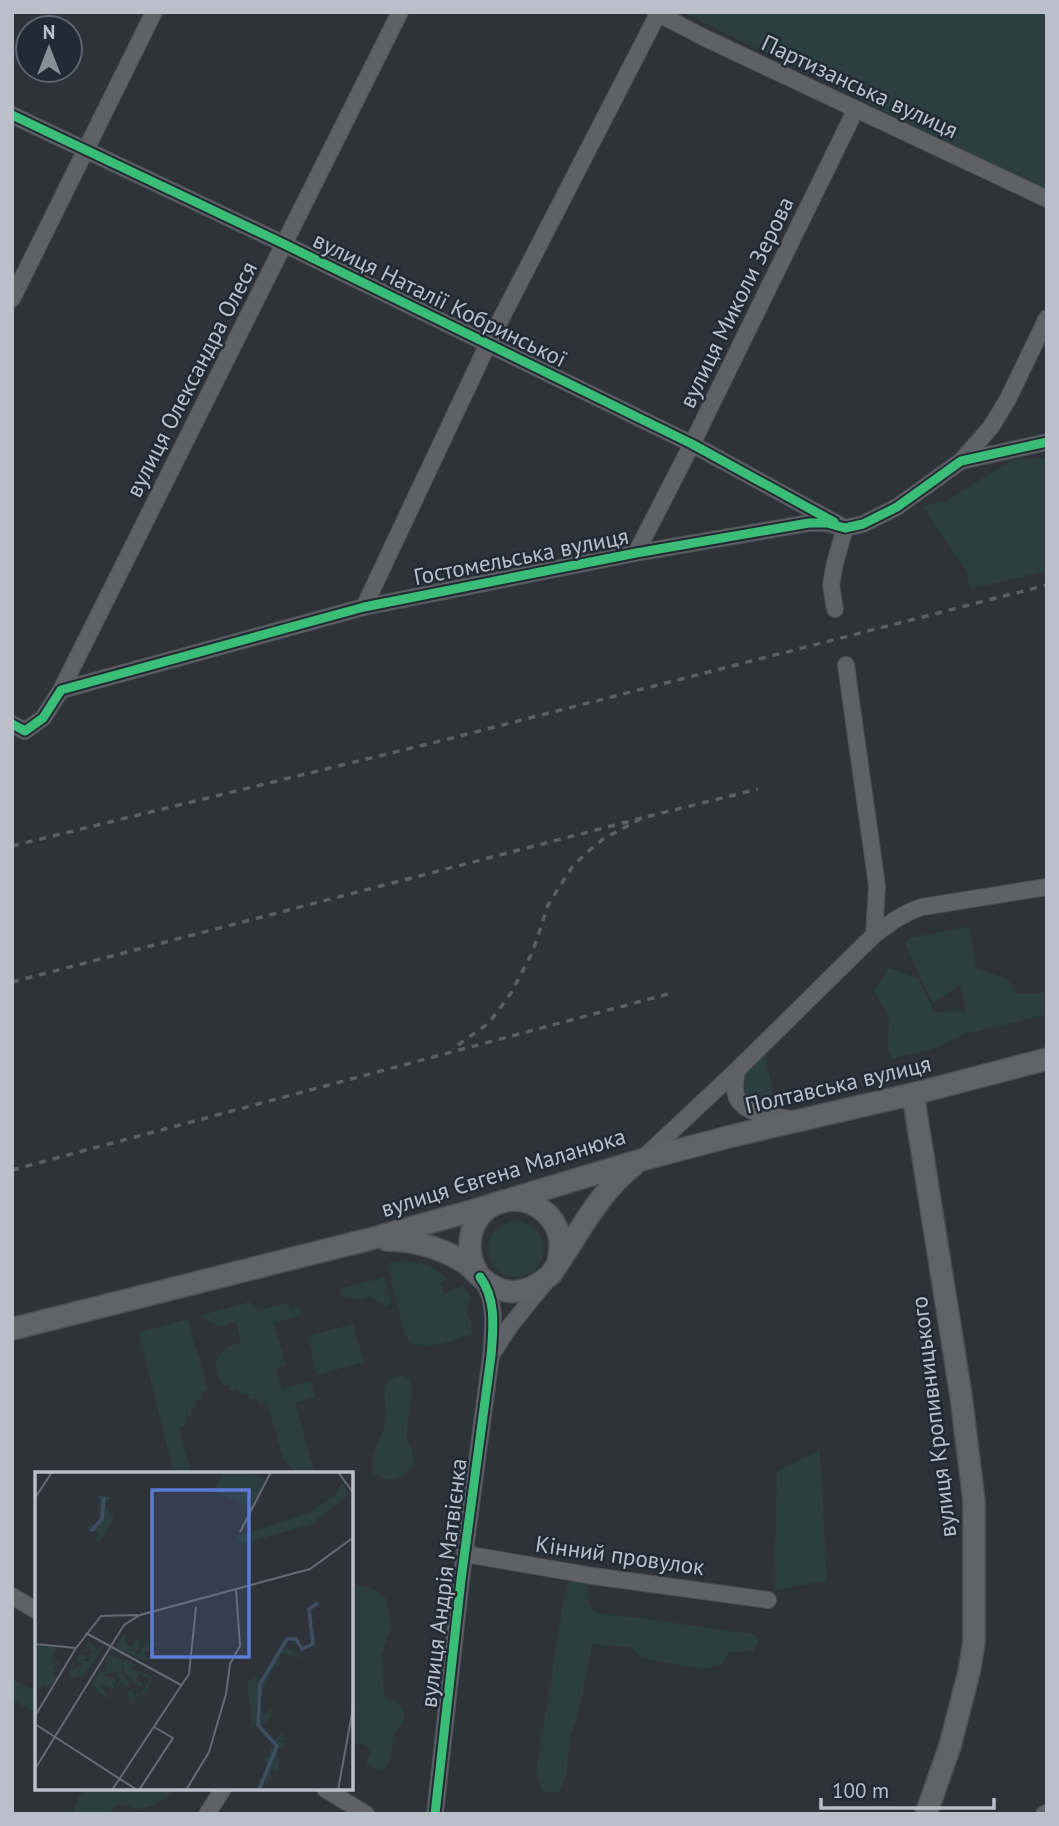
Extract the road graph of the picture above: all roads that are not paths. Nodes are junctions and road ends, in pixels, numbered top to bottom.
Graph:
1 (155, 12) edge
2 (400, 12) edge
3 (658, 13) edge
4 (856, 109) junction
5 (12, 115) edge
6 (87, 149) junction
7 (1047, 199) edge
8 (284, 244) junction
9 (12, 299) edge
10 (1047, 318) edge
11 (488, 344) junction
12 (1047, 442) edge
13 (692, 444) junction
14 (961, 461) junction
15 (845, 528) junction
16 (636, 553) junction
17 (364, 607) junction
18 (835, 608) dead end
19 (846, 665) dead end
20 (61, 690) junction
21 (12, 724) edge
22 (1047, 887) edge
23 (874, 935) junction
24 (1047, 1059) edge
25 (738, 1069) junction
26 (913, 1094) junction
27 (799, 1120) junction
28 (641, 1160) junction
29 (503, 1201) junction
30 (370, 1239) junction
31 (551, 1274) junction
32 (480, 1277) junction
33 (12, 1329) edge
34 (491, 1356) junction
35 (465, 1554) junction
36 (12, 1596) edge
37 (768, 1600) dead end
38 (35, 1610) edge
39 (222, 1791) edge
40 (328, 1791) edge
41 (207, 1814) edge
42 (366, 1814) edge
43 (435, 1814) edge
44 (926, 1814) edge

1 - 6 street
2 - 8 street, вулиця Олександра Олеся
3 - 4 street, Партизанська вулиця
3 - 11 street
4 - 7 street, Партизанська вулиця
4 - 13 street, вулиця Миколи Зерова
5 - 6 street, вулиця Наталії Кобринської
6 - 8 street, вулиця Наталії Кобринської
6 - 9 street
8 - 11 street, вулиця Наталії Кобринської
8 - 20 street, вулиця Олександра Олеся
10 - 14 street
11 - 13 street, вулиця Наталії Кобринської
11 - 17 street
12 - 14 street, Гостомельська вулиця
13 - 15 street, вулиця Наталії Кобринської
13 - 16 street, вулиця Миколи Зерова
14 - 15 street, Гостомельська вулиця
15 - 16 street, Гостомельська вулиця
15 - 18 street
16 - 17 street, Гостомельська вулиця
17 - 20 street, Гостомельська вулиця
19 - 23 street
20 - 21 street
22 - 23 street, вулиця Євгена Маланюка
23 - 25 street, вулиця Євгена Маланюка
24 - 26 main road, Полтавська вулиця
25 - 27 street
25 - 28 street, вулиця Євгена Маланюка
26 - 27 main road, Полтавська вулиця
26 - 44 main road, вулиця Кропивницького
27 - 28 main road, Полтавська вулиця
28 - 29 main road, вулиця Євгена Маланюка
28 - 31 main road
29 - 30 main road, вулиця Євгена Маланюка
29 - 31 main road
29 - 32 main road
30 - 32 main road
30 - 33 main road, вулиця Євгена Маланюка
31 - 32 main road
31 - 34 street
32 - 34 street, вулиця Андрія Матвієнка
34 - 35 street, вулиця Андрія Матвієнка
35 - 37 street, Кінний провулок
35 - 43 street, вулиця Андрія Матвієнка
36 - 38 street
39 - 41 street
40 - 42 street

